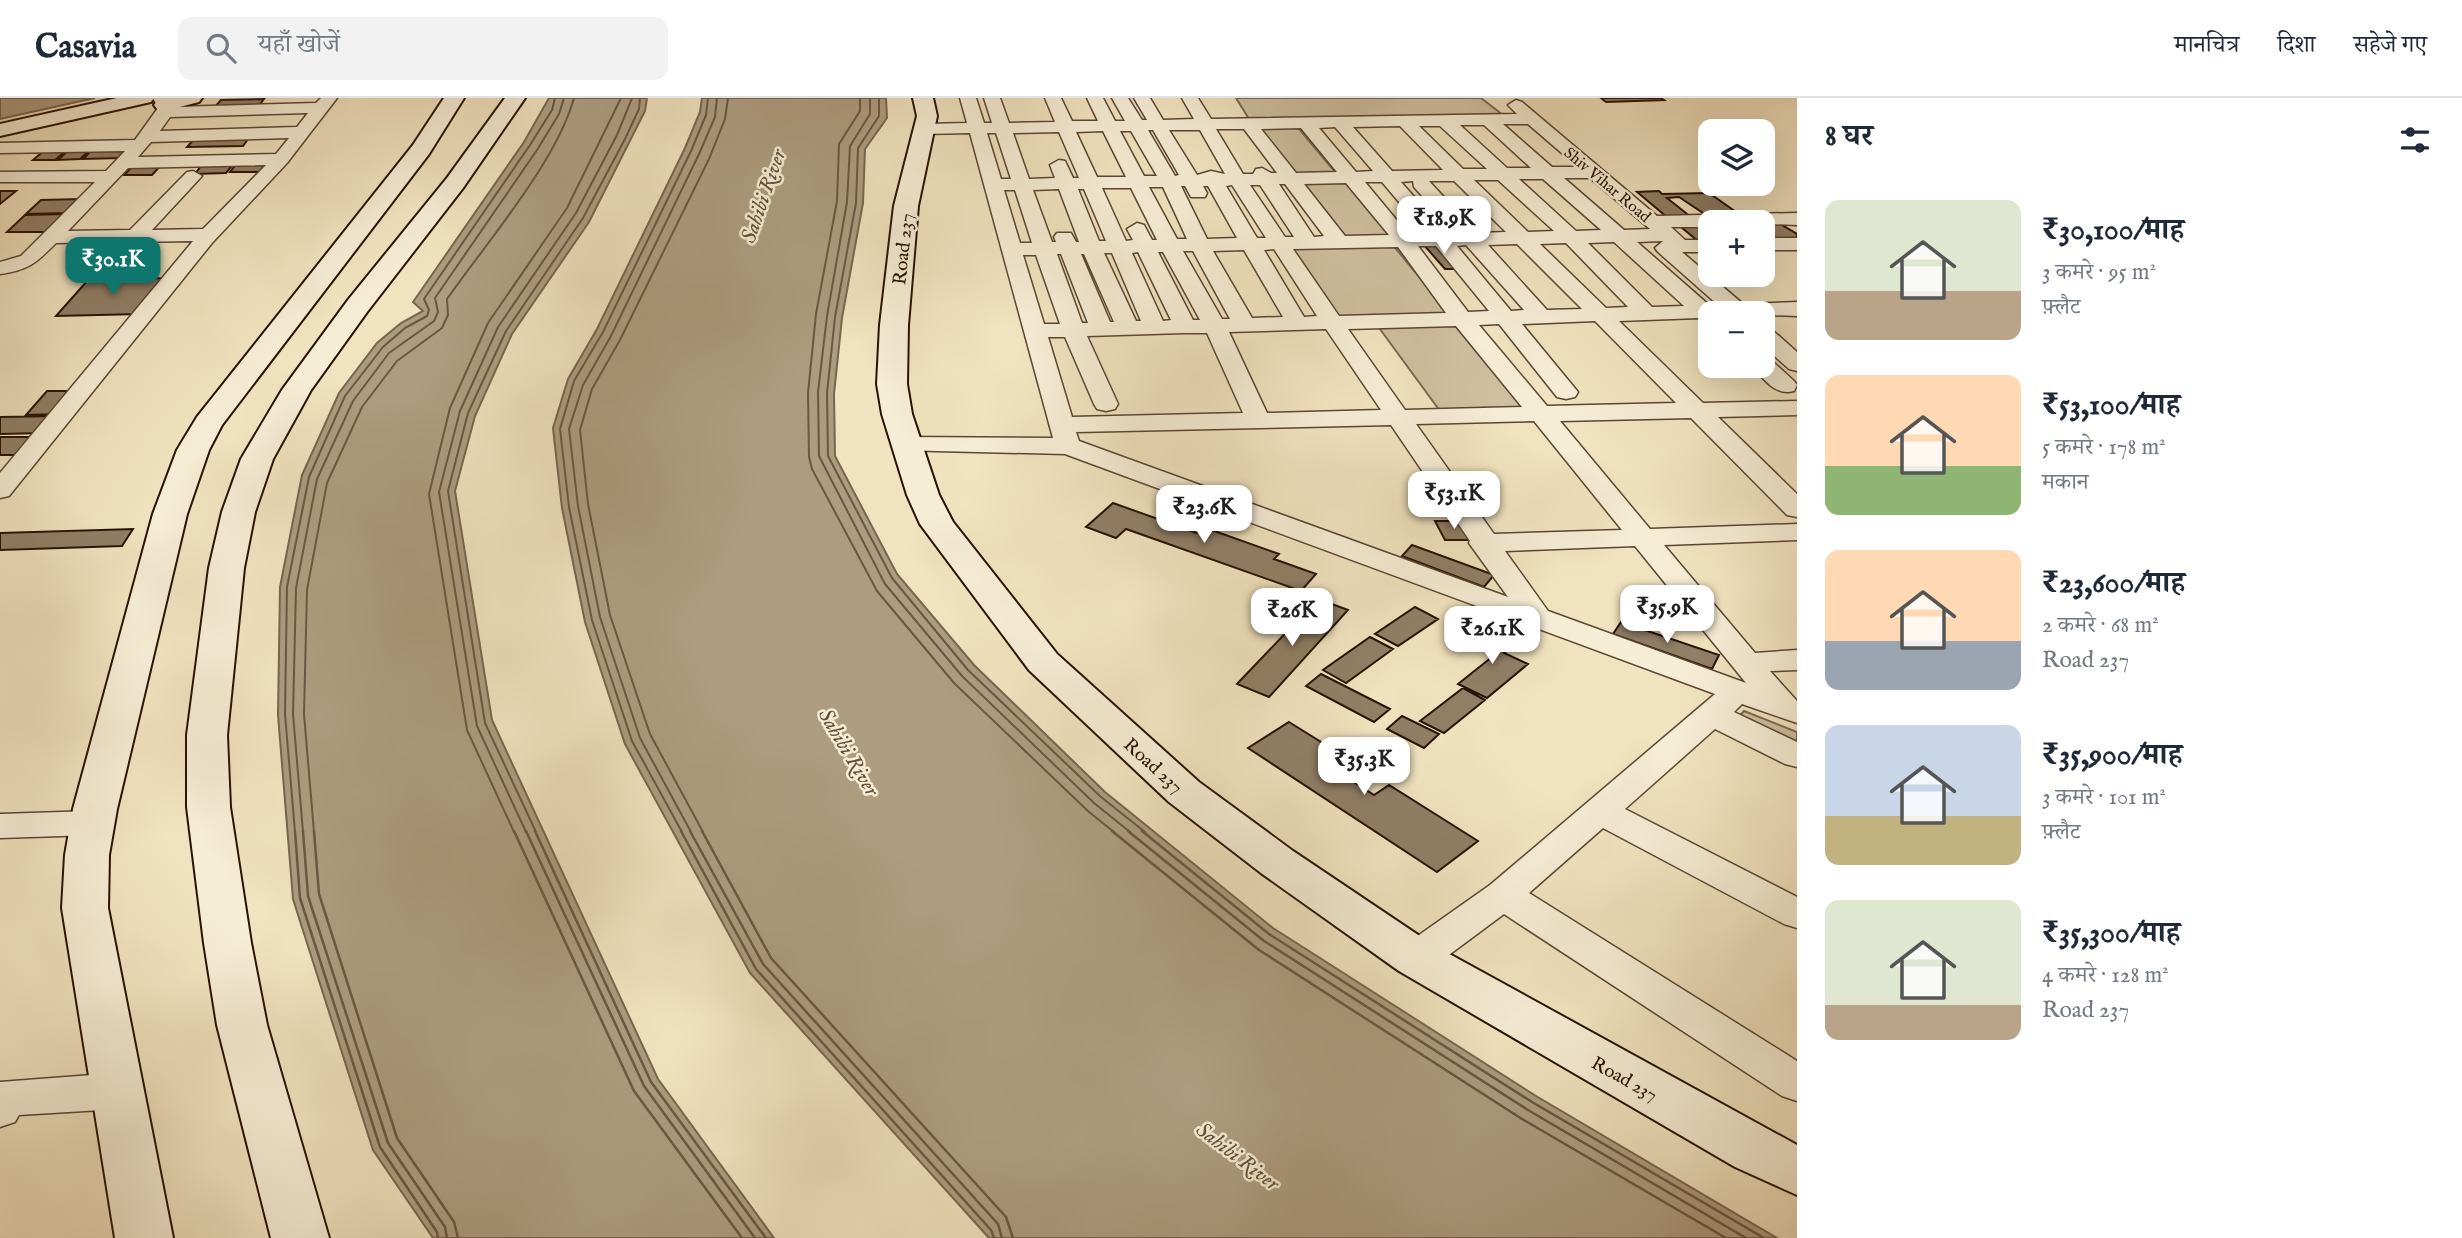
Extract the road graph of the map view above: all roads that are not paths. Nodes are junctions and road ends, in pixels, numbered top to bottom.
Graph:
1 (144, 98) edge
2 (192, 98) edge
3 (454, 98) edge
4 (515, 98) edge
5 (968, 98) edge
6 (992, 98) edge
7 (1054, 98) edge
8 (1075, 98) edge
9 (1095, 98) edge
10 (1120, 98) edge
11 (1142, 98) edge
12 (1162, 98) edge
13 (1190, 98) edge
14 (1507, 98) edge
15 (325, 103) edge
16 (1026, 103) edge
17 (163, 105) edge
18 (924, 114) edge
19 (1478, 119) junction
20 (1523, 119) junction
21 (1403, 120) junction
22 (1444, 120) junction
23 (1339, 121) junction
24 (1362, 121) junction
25 (1305, 122) junction
26 (1215, 123) junction
27 (1248, 123) junction
28 (1178, 124) junction
29 (1135, 125) junction
30 (1158, 125) junction
31 (1066, 126) junction
32 (1098, 126) junction
33 (1036, 127) junction
34 (978, 128) junction
35 (1003, 128) junction
36 (0, 130) edge
37 (302, 132) junction
38 (0, 148) edge
39 (128, 156) junction
40 (281, 159) junction
41 (0, 161) edge
42 (1549, 172) junction
43 (1584, 172) junction
44 (1480, 173) junction
45 (1502, 173) junction
46 (1524, 173) junction
47 (1412, 174) junction
48 (1446, 174) junction
49 (1350, 175) junction
50 (1384, 175) junction
51 (193, 176) dead end
52 (0, 177) edge
53 (1289, 177) junction
54 (1265, 178) junction
55 (1225, 179) junction
56 (1169, 180) junction
57 (1190, 180) junction
58 (1137, 181) junction
59 (1090, 182) junction
60 (1116, 182) junction
61 (1066, 183) junction
62 (1022, 184) junction
63 (1043, 184) junction
64 (995, 185) junction
65 (1797, 219) edge
66 (209, 235) junction
67 (1663, 235) junction
68 (135, 236) junction
69 (1620, 236) junction
70 (51, 237) junction
71 (1571, 237) junction
72 (1595, 237) junction
73 (1545, 238) junction
74 (1495, 239) junction
75 (1442, 240) junction
76 (1472, 240) junction
77 (1404, 241) junction
78 (1339, 242) junction
79 (1281, 243) junction
80 (1308, 243) junction
81 (1698, 243) edge
82 (1227, 244) junction
83 (1252, 244) junction
84 (1775, 244) edge
85 (1797, 244) edge
86 (1200, 245) junction
87 (1144, 246) junction
88 (1171, 246) junction
89 (1091, 247) junction
90 (1118, 247) junction
91 (1044, 248) junction
92 (1069, 248) junction
93 (1518, 248) junction
94 (1013, 249) junction
95 (1775, 249) edge
96 (1698, 261) edge
97 (1797, 263) edge
98 (1241, 267) dead end
99 (0, 268) edge
100 (1727, 287) edge
101 (1554, 297) dead end
102 (1261, 301) dead end
103 (1737, 301) edge
104 (1740, 301) edge
105 (1698, 307) edge
106 (1797, 309) edge
107 (1775, 313) edge
108 (1648, 314) junction
109 (1678, 314) junction
110 (1626, 315) junction
111 (1698, 315) edge
112 (1573, 316) junction
113 (1602, 316) junction
114 (1542, 317) junction
115 (1504, 318) junction
116 (1462, 319) junction
117 (1297, 323) junction
118 (1332, 323) junction
119 (1274, 324) junction
120 (1245, 325) junction
121 (1215, 326) junction
122 (1185, 327) junction
123 (1128, 328) junction
124 (1155, 328) junction
125 (1102, 329) junction
126 (1073, 330) junction
127 (1775, 330) edge
128 (1036, 331) junction
129 (1775, 339) edge
130 (1797, 344) edge
131 (1797, 364) edge
132 (1775, 378) edge
133 (1566, 392) dead end
134 (1792, 397) edge
135 (1106, 404) dead end
136 (1699, 410) junction
137 (1542, 414) junction
138 (1399, 417) junction
139 (1258, 420) junction
140 (1065, 435) junction
141 (905, 445) junction
142 (0, 490) edge
143 (1797, 509) edge
144 (1797, 532) edge
145 (1644, 538) junction
146 (1483, 543) junction
147 (1537, 618) junction
148 (1797, 660) edge
149 (1764, 696) edge
150 (1797, 756) edge
151 (1600, 811) junction
152 (92, 822) junction
153 (0, 826) edge
154 (1503, 895) junction
155 (1797, 914) edge
156 (1416, 958) junction
157 (1797, 1083) edge
158 (118, 1091) junction
159 (2, 1102) edge
160 (1797, 1171) edge
161 (144, 1238) edge
162 (300, 1238) edge

1 - 36 street
2 - 17 street
3 - 152 street
4 - 162 street
5 - 34 street
6 - 35 street
7 - 31 street
8 - 32 street
9 - 32 street
10 - 29 street
11 - 30 street
12 - 28 street
13 - 26 street
14 - 20 street
15 - 17 street
15 - 37 street
16 - 33 street
17 - 39 street
18 - 34 street
18 - 141 street, Road 237
19 - 20 street
19 - 22 street
19 - 42 street
19 - 46 street
20 - 43 street
21 - 22 street
21 - 24 street
21 - 44 street
21 - 48 street
22 - 45 street
23 - 24 street
23 - 25 street
23 - 50 street
24 - 47 street
25 - 27 street
25 - 49 street
26 - 27 street
26 - 28 street
26 - 54 street
26 - 55 street
27 - 53 street
28 - 30 street
28 - 55 street
29 - 30 street
29 - 32 street
29 - 56 street
30 - 57 street
31 - 32 street
31 - 33 street
31 - 59 street
32 - 58 street
32 - 60 street
33 - 35 street
33 - 61 street
33 - 63 street
34 - 35 street
34 - 64 street
35 - 62 street
37 - 39 street
37 - 40 street
38 - 39 street
39 - 40 street
39 - 41 street
39 - 52 street
39 - 70 street
40 - 66 street
42 - 43 street
42 - 46 street
42 - 69 street
43 - 67 street
44 - 45 street
44 - 48 street
44 - 73 street
45 - 46 street
45 - 71 street
46 - 72 street
47 - 48 street
47 - 50 street
47 - 76 street
48 - 74 street
48 - 93 street
49 - 50 street
49 - 53 street
49 - 77 street
50 - 75 street
51 - 68 street
53 - 54 street
53 - 78 street
54 - 55 street
54 - 80 street
55 - 57 street
55 - 79 street
55 - 83 street
56 - 57 street
56 - 58 street
56 - 86 street
57 - 82 street
58 - 60 street
58 - 88 street
59 - 60 street
59 - 61 street
59 - 90 street
60 - 87 street
61 - 63 street
61 - 89 street
62 - 63 street
62 - 64 street
62 - 91 street
63 - 92 street
64 - 94 street
65 - 67 street
66 - 68 street
66 - 142 street
67 - 69 street
67 - 81 street
67 - 96 street
67 - 103 street
68 - 70 street
69 - 72 street
69 - 105 street
70 - 99 street
71 - 72 street
71 - 73 street
71 - 108 street
72 - 109 street
73 - 93 street
73 - 110 street
74 - 76 street
74 - 93 street
75 - 76 street
75 - 77 street
75 - 115 street
76 - 114 street
77 - 78 street
77 - 116 street
78 - 80 street
79 - 80 street
79 - 83 street
79 - 118 street
82 - 83 street
82 - 86 street
82 - 98 street
83 - 117 street
84 - 85 street
86 - 88 street
86 - 120 street
87 - 88 street
87 - 90 street
87 - 122 street
88 - 121 street
89 - 90 street
89 - 92 street
89 - 123 street
90 - 124 street
91 - 92 street
91 - 94 street
91 - 126 street
92 - 125 street
93 - 113 street
94 - 128 street
95 - 97 street
100 - 104 street
101 - 112 street
102 - 119 street
106 - 107 street
108 - 109 street
108 - 110 street
109 - 111 street
110 - 113 street
112 - 113 street
112 - 114 street
113 - 136 street
114 - 115 street
115 - 116 street
115 - 133 street
116 - 118 street
116 - 137 street
117 - 118 street
117 - 119 street
118 - 138 street
119 - 120 street
120 - 121 street
121 - 122 street
121 - 139 street
122 - 124 street
123 - 124 street
123 - 125 street
125 - 126 street
126 - 128 street
126 - 135 street
127 - 130 street
128 - 140 street
129 - 131 street
132 - 134 street
134 - 136 street
136 - 137 street
136 - 143 street
137 - 138 street
137 - 145 street
138 - 139 street
138 - 146 street
139 - 140 street
140 - 141 street
140 - 147 street
141 - 156 street, Road 237
144 - 145 street
145 - 146 street
145 - 149 street
146 - 147 street
147 - 149 street
148 - 149 street
149 - 150 street
149 - 151 street
151 - 154 street
151 - 155 street
152 - 153 street
152 - 158 street
154 - 156 street
154 - 157 street
156 - 160 street, Road 237
158 - 159 street
158 - 161 street

